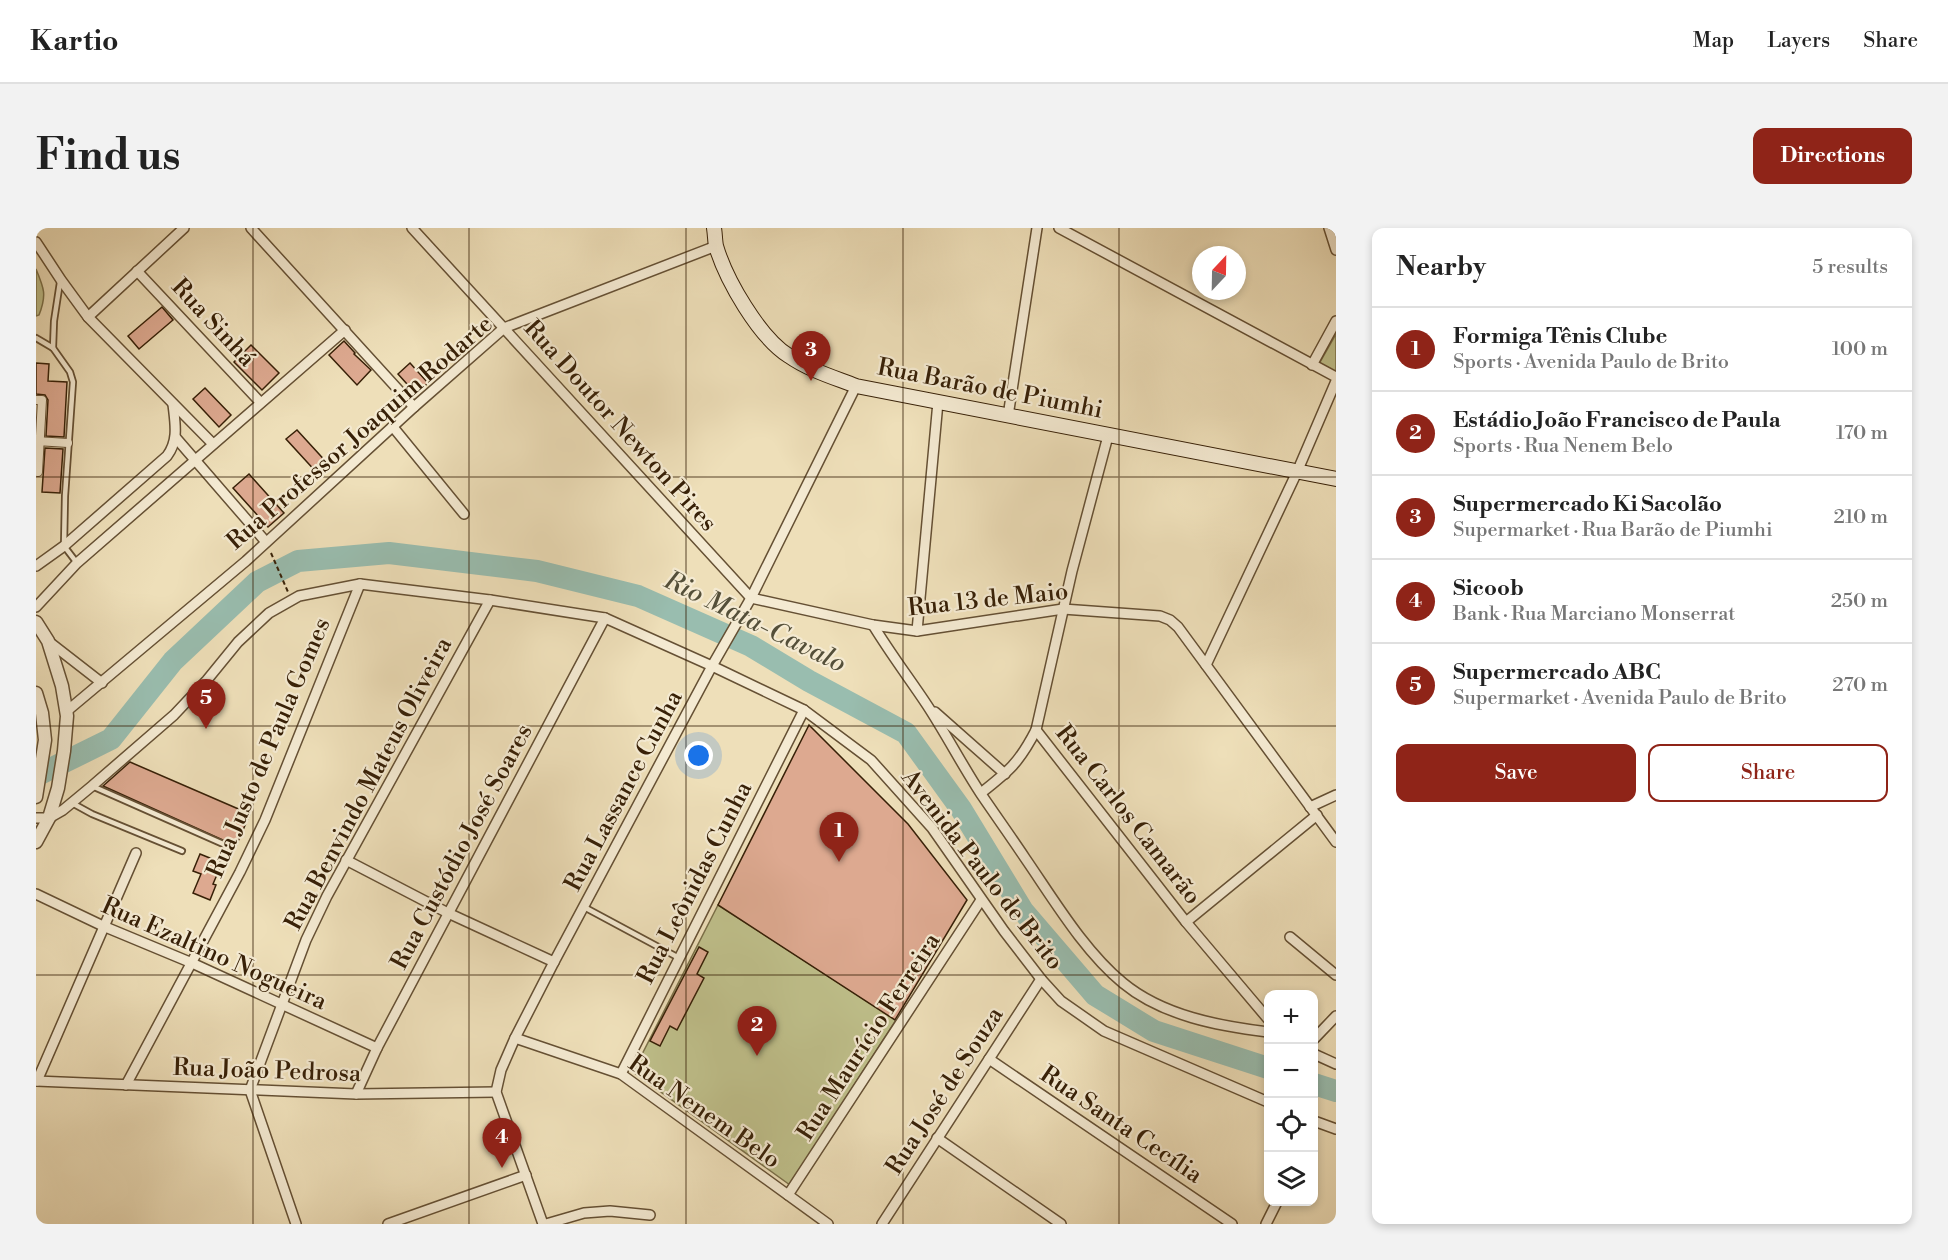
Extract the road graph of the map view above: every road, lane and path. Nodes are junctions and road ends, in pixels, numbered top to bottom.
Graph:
1 (184, 228) edge
2 (251, 228) edge
3 (412, 228) edge
4 (714, 228) edge
5 (1037, 228) edge
6 (1059, 228) edge
7 (1329, 228) edge
8 (36, 242) edge
9 (716, 246) junction
10 (1336, 250) edge
11 (138, 271) junction
12 (61, 280) junction
13 (88, 317) junction
14 (1336, 321) edge
15 (504, 328) junction
16 (345, 330) junction
17 (36, 338) edge
18 (53, 348) junction
19 (1312, 365) junction
20 (1336, 379) edge
21 (856, 386) junction
22 (36, 400) edge
23 (260, 402) junction
24 (938, 402) junction
25 (173, 404) junction
26 (414, 406) junction
27 (1008, 416) junction
28 (393, 427) junction
29 (1108, 436) junction
30 (176, 438) junction
31 (38, 441) edge
32 (68, 443) junction
33 (213, 444) junction
34 (196, 461) junction
35 (38, 472) dead end
36 (1297, 472) junction
37 (1336, 479) edge
38 (464, 514) dead end
39 (266, 542) junction
40 (64, 546) junction
41 (273, 558) dead end
42 (77, 563) junction
43 (36, 566) edge
44 (360, 584) junction
45 (286, 587) dead end
46 (751, 598) junction
47 (490, 600) junction
48 (36, 607) edge
49 (1063, 609) junction
50 (605, 618) junction
51 (36, 622) edge
52 (873, 626) junction
53 (917, 631) junction
54 (48, 641) junction
55 (1206, 665) junction
56 (712, 666) junction
57 (102, 682) junction
58 (36, 693) edge
59 (926, 704) junction
60 (804, 710) junction
61 (67, 713) junction
62 (1036, 730) junction
63 (1005, 774) junction
64 (93, 786) junction
65 (981, 793) junction
66 (1336, 795) edge
67 (36, 796) edge
68 (72, 803) junction
69 (1311, 807) junction
70 (1317, 815) junction
71 (42, 818) edge
72 (36, 842) edge
73 (1336, 842) edge
74 (230, 847) dead end
75 (182, 851) dead end
76 (136, 853) dead end
77 (346, 861) junction
78 (36, 894) edge
79 (981, 900) junction
80 (585, 907) junction
81 (448, 913) junction
82 (1186, 922) junction
83 (103, 926) junction
84 (1290, 937) dead end
85 (679, 958) junction
86 (554, 962) junction
87 (192, 963) junction
88 (1336, 975) edge
89 (1041, 979) junction
90 (282, 1004) junction
91 (1264, 1013) edge
92 (1336, 1016) edge
93 (1264, 1031) edge
94 (1318, 1035) edge
95 (515, 1038) junction
96 (377, 1048) junction
97 (1318, 1056) edge
98 (989, 1059) junction
99 (1336, 1064) edge
100 (621, 1074) junction
101 (37, 1081) edge
102 (126, 1085) junction
103 (250, 1090) junction
104 (496, 1092) junction
105 (356, 1094) junction
106 (1264, 1100) edge
107 (1318, 1124) edge
108 (1336, 1129) edge
109 (937, 1138) junction
110 (526, 1175) junction
111 (788, 1195) junction
112 (1275, 1206) edge
113 (650, 1215) dead end
114 (296, 1224) edge
115 (388, 1224) edge
116 (544, 1224) edge
117 (828, 1224) edge
118 (882, 1224) edge
119 (1061, 1224) edge
120 (1233, 1224) edge
121 (1266, 1224) edge

1 - 11 street
2 - 16 street
3 - 15 street, Rua Doutor Newton Pires
4 - 9 main road, Rua Barão de Piumhi
5 - 27 street
6 - 19 street
7 - 10 street
8 - 12 street
9 - 15 street, Rua Professor Joaquim Rodarte
9 - 21 main road, Rua Barão de Piumhi
11 - 13 street
11 - 23 street, Rua Sinhá
12 - 13 street
12 - 18 lane
13 - 25 street
14 - 19 street
15 - 26 street, Rua Professor Joaquim Rodarte
15 - 46 street, Rua Doutor Newton Pires
16 - 23 street
16 - 26 street
17 - 18 lane
18 - 32 lane
19 - 20 street
20 - 36 street
21 - 24 main road, Rua Barão de Piumhi
21 - 46 street, Rua Lassance Cunha
22 - 31 street
23 - 33 street
24 - 27 main road, Rua Barão de Piumhi
24 - 53 street
25 - 30 street
25 - 33 street
26 - 28 street, Rua Professor Joaquim Rodarte
27 - 29 main road, Rua Barão de Piumhi
28 - 38 street
28 - 39 street, Rua Professor Joaquim Rodarte
29 - 36 main road, Rua Barão de Piumhi
29 - 49 street, Rua Carlos Camarão
30 - 34 street
30 - 40 street
31 - 32 street
31 - 35 street
32 - 40 lane
33 - 34 street
34 - 39 street
34 - 42 street
36 - 37 main road, Rua Barão de Piumhi
36 - 55 street
39 - 57 street, Rua Professor Joaquim Rodarte
40 - 42 lane
40 - 43 street
41 - 45 path
42 - 48 street
44 - 47 street, Avenida Paulo de Brito
44 - 64 street, Avenida Paulo de Brito
44 - 87 street, Rua Justo de Paula Gomes
46 - 52 street, Rua 13 de Maio
46 - 56 street, Rua Lassance Cunha
47 - 50 street, Avenida Paulo de Brito
47 - 77 street, Rua Benvindo Mateus Oliveira
49 - 53 street, Rua 13 de Maio
49 - 55 street, Rua 13 de Maio
49 - 62 street, Rua Carlos Camarão
50 - 56 street, Avenida Paulo de Brito
50 - 81 street, Rua Custódio José Soares
51 - 54 street
52 - 53 street, Rua 13 de Maio
52 - 59 street
54 - 57 street
54 - 61 street
55 - 69 street, Rua 13 de Maio
56 - 60 street, Avenida Paulo de Brito
56 - 80 street, Rua Lassance Cunha
57 - 61 street, Rua Professor Joaquim Rodarte
58 - 67 street
59 - 63 street
59 - 65 street
60 - 79 street, Avenida Paulo de Brito
60 - 85 street, Rua Leônidas Cunha
61 - 71 street
62 - 63 street
62 - 82 street, Rua Carlos Camarão
63 - 65 street
64 - 68 street, Avenida Paulo de Brito
64 - 74 lane
65 - 93 street
66 - 69 street
68 - 71 street, Avenida Paulo de Brito
68 - 75 lane
69 - 70 street, Rua 13 de Maio
70 - 73 street, Rua 13 de Maio
70 - 82 street
71 - 72 street
76 - 83 street
77 - 81 street
77 - 90 street, Rua Benvindo Mateus Oliveira
78 - 83 street, Rua Ezaltino Nogueira
79 - 89 street, Avenida Paulo de Brito
79 - 111 street, Rua Maurício Ferreira
80 - 85 lane
80 - 86 street, Rua Lassance Cunha
81 - 86 street
81 - 96 street, Rua Custódio José Soares
82 - 91 street, Rua Carlos Camarão
83 - 87 street, Rua Ezaltino Nogueira
83 - 101 street
84 - 88 street
85 - 100 street, Rua Leônidas Cunha
86 - 95 street, Rua Lassance Cunha
87 - 90 street, Rua Ezaltino Nogueira
87 - 102 street, Rua Justo de Paula Gomes
89 - 98 street, Rua José de Souza
89 - 106 street, Avenida Paulo de Brito
90 - 96 street, Rua Ezaltino Nogueira
90 - 103 street, Rua Benvindo Mateus Oliveira
92 - 94 street
95 - 100 street, Rua Nenem Belo
95 - 104 street, Rua Lassance Cunha
96 - 105 street, Rua Custódio José Soares
97 - 99 street
98 - 109 street, Rua José de Souza
98 - 120 street, Rua Santa Cecília
100 - 111 street, Rua Nenem Belo
101 - 102 street, Rua João Pedrosa
102 - 103 street, Rua João Pedrosa
103 - 105 street, Rua João Pedrosa
103 - 114 street
104 - 105 street, Rua João Pedrosa
104 - 110 street
107 - 108 street
109 - 118 street, Rua José de Souza
109 - 119 street
110 - 115 street
110 - 116 street
111 - 117 street, Rua Nenem Belo
112 - 121 street
113 - 116 street

